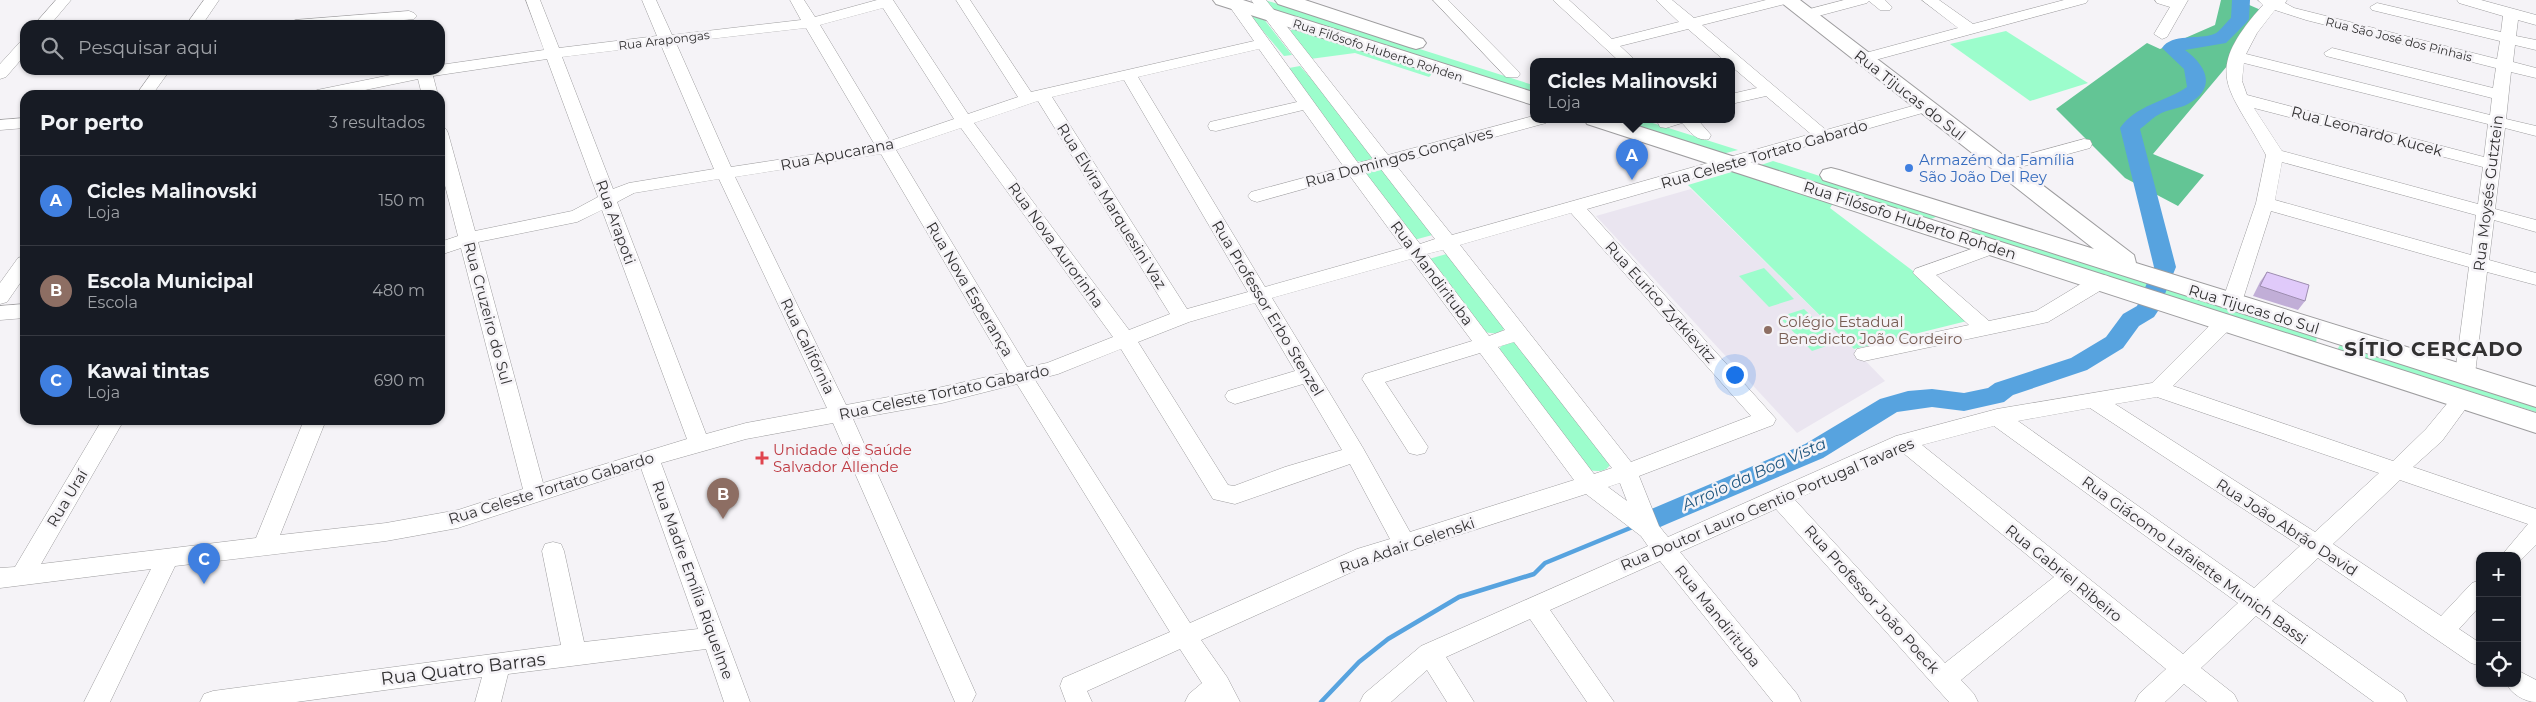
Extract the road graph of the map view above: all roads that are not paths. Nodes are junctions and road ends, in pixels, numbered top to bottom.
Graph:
1 (64, 0) edge
2 (212, 0) edge
3 (404, 0) edge
4 (533, 0) edge
5 (649, 0) edge
6 (797, 0) edge
7 (963, 0) edge
8 (1285, 0) edge
9 (1440, 0) edge
10 (1560, 0) edge
11 (1663, 0) edge
12 (1784, 0) edge
13 (1788, 0) edge
14 (1862, 0) edge
15 (1929, 0) edge
16 (2037, 0) edge
17 (2080, 0) edge
18 (2162, 0) edge
19 (2464, 0) edge
20 (886, 1) edge
21 (1230, 1) edge
22 (2272, 1) edge
23 (2180, 2) edge
24 (2377, 6) dead end
25 (1263, 7) edge
26 (2050, 9) junction
27 (2511, 13) junction
28 (1806, 14) junction
29 (46, 20) edge
30 (198, 20) edge
31 (410, 20) edge
32 (2536, 20) edge
33 (811, 22) junction
34 (1693, 24) junction
35 (1292, 29) junction
36 (1971, 30) junction
37 (2162, 34) dead end
38 (2508, 37) junction
39 (667, 40) junction
40 (1264, 44) junction
41 (1609, 44) junction
42 (2536, 45) edge
43 (20, 51) edge
44 (554, 53) junction
45 (2332, 53) dead end
46 (1300, 54) junction
47 (2238, 57) junction
48 (1485, 58) junction
49 (1625, 58) edge
50 (1724, 58) edge
51 (1864, 58) junction
52 (1275, 59) junction
53 (2503, 65) junction
54 (1735, 66) edge
55 (445, 68) edge
56 (2536, 73) edge
57 (0, 74) edge
58 (1128, 74) junction
59 (158, 75) edge
60 (408, 75) edge
61 (431, 75) edge
62 (1530, 80) edge
63 (148, 90) edge
64 (340, 90) edge
65 (430, 90) edge
66 (1769, 90) junction
67 (2500, 95) junction
68 (1034, 96) junction
69 (1530, 98) edge
70 (1735, 98) edge
71 (2242, 98) junction
72 (1308, 104) junction
73 (1927, 107) junction
74 (964, 121) junction
75 (2497, 121) junction
76 (1530, 122) edge
77 (20, 123) edge
78 (1608, 123) edge
79 (1677, 123) edge
80 (0, 125) edge
81 (1216, 126) dead end
82 (2536, 130) edge
83 (1824, 137) junction
84 (2084, 144) dead end
85 (886, 148) junction
86 (445, 151) edge
87 (1764, 154) junction
88 (2275, 155) junction
89 (1385, 161) junction
90 (1734, 162) junction
91 (2492, 164) junction
92 (2002, 167) junction
93 (1354, 170) junction
94 (725, 174) junction
95 (1257, 196) dead end
96 (607, 199) junction
97 (2264, 204) junction
98 (1575, 207) junction
99 (2486, 212) junction
100 (1931, 217) junction
101 (2536, 226) edge
102 (2079, 227) junction
103 (1971, 229) junction
104 (469, 238) junction
105 (1448, 242) junction
106 (2049, 244) junction
107 (445, 247) edge
108 (1994, 247) junction
109 (1416, 252) junction
110 (2479, 263) junction
111 (20, 269) edge
112 (2536, 279) edge
113 (2140, 280) junction
114 (2100, 281) junction
115 (2174, 294) joint
116 (1261, 296) junction
117 (0, 297) edge
118 (20, 311) edge
119 (2228, 312) junction
120 (0, 313) edge
121 (1182, 318) junction
122 (1984, 328) junction
123 (1520, 333) junction
124 (1126, 340) junction
125 (1485, 344) junction
126 (1864, 354) dead end
127 (1308, 374) junction
128 (1022, 376) junction
129 (2464, 386) junction
130 (2158, 389) junction
131 (1235, 396) dead end
132 (2536, 397) edge
133 (2093, 400) junction
134 (840, 414) junction
135 (1997, 417) junction
136 (1766, 419) joint
137 (2536, 423) edge
138 (110, 425) edge
139 (313, 425) edge
140 (1904, 442) junction
141 (699, 444) junction
142 (1417, 447) dead end
143 (1355, 454) junction
144 (648, 458) junction
145 (2397, 471) junction
146 (1627, 472) junction
147 (1590, 484) junction
148 (535, 494) junction
149 (1779, 497) junction
150 (2536, 518) edge
151 (1649, 530) junction
152 (2536, 530) edge
153 (1405, 544) junction
154 (2317, 545) junction
155 (264, 547) junction
156 (1664, 548) junction
157 (553, 551) dead end
158 (2516, 552) edge
159 (168, 558) junction
160 (11, 577) edge
161 (2070, 577) junction
162 (2476, 594) edge
163 (2254, 603) junction
164 (1534, 606) junction
165 (2443, 630) junction
166 (1187, 637) junction
167 (714, 638) junction
168 (1430, 653) junction
169 (2476, 653) edge
170 (574, 655) junction
171 (498, 664) junction
172 (2183, 669) junction
173 (1944, 679) junction
174 (2521, 684) edge
175 (964, 694) dead end
176 (1223, 694) edge
177 (2536, 694) edge
178 (291, 697) edge
179 (97, 702) edge
180 (213, 702) edge
181 (488, 702) edge
182 (737, 702) edge
183 (1079, 702) edge
184 (1198, 702) edge
185 (1373, 702) edge
186 (1461, 702) edge
187 (1601, 702) edge
188 (1788, 702) edge
189 (1965, 702) edge
190 (2148, 702) edge
191 (2225, 702) edge
192 (2394, 702) edge

1 - 29 street
2 - 30 street
3 - 31 street
4 - 44 street, Rua Arapoti
5 - 39 street, Rua Califórnia
6 - 33 street, Rua Nova Esperança
7 - 68 street, Rua Elvira Marquesini Vaz
8 - 48 main road, Rua Filósofo Huberto Rohden
9 - 48 street
10 - 41 street
11 - 34 street
12 - 34 street
13 - 28 main road, Rua Tijucas do Sul
14 - 28 street
15 - 36 street
16 - 26 street
17 - 26 street
18 - 23 street
19 - 27 street
20 - 33 street, Rua Arapongas
20 - 74 street, Rua Nova Aurorinha
21 - 25 main road, Rua Filósofo Huberto Rohden
21 - 40 street, Rua Mandirituba
22 - 47 street
22 - 53 street, Rua São José dos Pinhais
23 - 37 street
24 - 38 street
25 - 35 main road, Rua Filósofo Huberto Rohden
26 - 36 street
27 - 32 street
27 - 38 street, Rua Moysés Gutztein
28 - 51 main road, Rua Tijucas do Sul
33 - 39 street, Rua Arapongas
33 - 85 street, Rua Nova Esperança
34 - 41 street
34 - 50 street
35 - 46 street, Rua Mandirituba
35 - 69 main road, Rua Filósofo Huberto Rohden
36 - 51 street
38 - 42 street
38 - 53 street, Rua Moysés Gutztein
39 - 44 street, Rua Arapongas
39 - 94 street, Rua Califórnia
40 - 52 street, Rua Mandirituba
40 - 58 street, Rua Apucarana
41 - 49 street
43 - 57 street
44 - 55 street, Rua Arapongas
44 - 96 street, Rua Arapoti
45 - 67 street
46 - 52 street
46 - 89 street, Rua Mandirituba
47 - 71 street
47 - 75 street
48 - 62 main road, Rua Filósofo Huberto Rohden
51 - 73 main road, Rua Tijucas do Sul
52 - 72 street, Rua Mandirituba
53 - 56 street, Rua São José dos Pinhais
53 - 67 street, Rua Moysés Gutztein
54 - 66 street
58 - 68 street, Rua Apucarana
58 - 116 street, Rua Professor Erbo Stenzel
59 - 63 street
60 - 64 street, Rua Arapongas
61 - 65 street
66 - 70 street
66 - 83 street
67 - 75 street, Rua Moysés Gutztein
68 - 74 street, Rua Apucarana
68 - 121 street, Rua Elvira Marquesini Vaz
71 - 88 street
71 - 91 street, Rua Leonardo Kucek
72 - 81 street
72 - 93 street, Rua Mandirituba
73 - 83 street, Rua Celeste Tortato Gabardo
73 - 92 main road, Rua Tijucas do Sul
74 - 85 street, Rua Apucarana
74 - 124 street, Rua Nova Aurorinha
75 - 82 street
75 - 91 street, Rua Moysés Gutztein
76 - 89 street, Rua Domingos Gonçalves
77 - 80 street
78 - 90 main road, Rua Filósofo Huberto Rohden
79 - 87 main road, Rua Filósofo Huberto Rohden
83 - 87 street, Rua Celeste Tortato Gabardo
84 - 92 street
85 - 94 street, Rua Apucarana
85 - 128 street, Rua Nova Esperança
86 - 104 street, Rua Cruzeiro do Sul
87 - 90 street, Rua Celeste Tortato Gabardo
87 - 100 main road, Rua Filósofo Huberto Rohden
88 - 97 street
88 - 99 street
89 - 93 street, Rua Domingos Gonçalves
89 - 105 street, Rua Mandirituba
90 - 98 street, Rua Celeste Tortato Gabardo
90 - 100 main road, Rua Filósofo Huberto Rohden
91 - 99 street, Rua Moysés Gutztein
92 - 102 main road, Rua Tijucas do Sul
93 - 95 street, Rua Domingos Gonçalves
93 - 109 street, Rua Mandirituba
94 - 96 street, Rua Apucarana
94 - 134 street, Rua Califórnia
96 - 104 street, Rua Apucarana
96 - 141 street, Rua Arapoti
97 - 110 street
97 - 119 street
98 - 105 street, Rua Celeste Tortato Gabardo
98 - 136 street, Rua Eurico Zytkievitz
99 - 101 street
99 - 110 street, Rua Moysés Gutztein
100 - 103 main road, Rua Filósofo Huberto Rohden
102 - 106 main road
102 - 113 main road, Rua Tijucas do Sul
103 - 106 main road, Rua Filósofo Huberto Rohden
103 - 108 main road, Rua Filósofo Huberto Rohden
104 - 107 street, Rua Apucarana
104 - 148 street, Rua Cruzeiro do Sul
105 - 109 street, Rua Celeste Tortato Gabardo
105 - 123 street, Rua Mandirituba
106 - 113 main road, Rua Filósofo Huberto Rohden
108 - 114 main road, Rua Filósofo Huberto Rohden
108 - 122 street
109 - 116 street, Rua Celeste Tortato Gabardo
109 - 125 street, Rua Mandirituba
110 - 112 street
110 - 129 street, Rua Moysés Gutztein
111 - 117 street
113 - 114 main road, Rua Filósofo Huberto Rohden
113 - 115 main road, Rua Filósofo Huberto Rohden
114 - 122 street
115 - 119 main road, Rua Tijucas do Sul
116 - 121 street, Rua Celeste Tortato Gabardo
116 - 127 street, Rua Professor Erbo Stenzel
118 - 120 street
119 - 129 main road, Rua Tijucas do Sul
119 - 130 street
121 - 124 street, Rua Celeste Tortato Gabardo
122 - 126 street
123 - 125 street
123 - 146 street, Rua Mandirituba
124 - 128 street, Rua Celeste Tortato Gabardo
124 - 143 street, Rua Nova Aurorinha
125 - 142 street
125 - 147 street, Rua Mandirituba
127 - 131 street
127 - 143 street, Rua Professor Erbo Stenzel
128 - 134 street, Rua Celeste Tortato Gabardo
128 - 166 street, Rua Nova Esperança
129 - 132 main road, Rua Tijucas do Sul
129 - 137 main road, Rua Tijucas do Sul
129 - 145 street, Rua Moysés Gutztein
130 - 133 street, Rua Doutor Lauro Gentio Portugal Tavares
130 - 145 street
133 - 135 street, Rua Doutor Lauro Gentio Portugal Tavares
133 - 154 street, Rua João Abrão David
134 - 141 street, Rua Celeste Tortato Gabardo
134 - 175 street, Rua Califórnia
135 - 140 street, Rua Doutor Lauro Gentio Portugal Tavares
135 - 163 street, Rua Giácomo Lafaiette Munich Bassi
136 - 146 street, Rua Adair Gelenski
138 - 160 street, Rua Uraí
139 - 155 street
140 - 149 street, Rua Doutor Lauro Gentio Portugal Tavares
140 - 161 street, Rua Gabriel Ribeiro
141 - 144 street, Rua Celeste Tortato Gabardo
143 - 153 street, Rua Professor Erbo Stenzel
144 - 148 street, Rua Celeste Tortato Gabardo
144 - 167 street, Rua Madre Emília Riquelme
145 - 150 street
145 - 154 street, Rua Moysés Gutztein
146 - 147 street, Rua Adair Gelenski
146 - 151 street, Rua Mandirituba
147 - 151 street, Rua Mandirituba
147 - 153 street, Rua Adair Gelenski
148 - 155 street, Rua Celeste Tortato Gabardo
149 - 156 street, Rua Doutor Lauro Gentio Portugal Tavares
149 - 173 street, Rua Professor João Poeck
151 - 156 street, Rua Mandirituba
152 - 158 street
153 - 166 street, Rua Adair Gelenski
154 - 163 street, Rua Moysés Gutztein
154 - 165 street, Rua João Abrão David
155 - 159 street, Rua Celeste Tortato Gabardo
156 - 164 street, Rua Doutor Lauro Gentio Portugal Tavares
156 - 188 street, Rua Mandirituba
157 - 170 street
159 - 160 street, Rua Celeste Tortato Gabardo
159 - 179 street
161 - 172 street, Rua Gabriel Ribeiro
161 - 173 street
162 - 165 street
163 - 172 street, Rua Moysés Gutztein
163 - 192 street, Rua Giácomo Lafaiette Munich Bassi
164 - 168 street, Rua Doutor Lauro Gentio Portugal Tavares
164 - 187 street
165 - 169 street, Rua João Abrão David
166 - 176 street, Rua Nova Esperança
166 - 183 street, Rua Adair Gelenski
167 - 170 street, Rua Quatro Barras
167 - 182 street, Rua Madre Emília Riquelme
168 - 185 street, Rua Doutor Lauro Gentio Portugal Tavares
168 - 186 street
170 - 171 street, Rua Quatro Barras
171 - 178 street, Rua Quatro Barras
171 - 181 street
172 - 190 street, Rua Moysés Gutztein
172 - 191 street, Rua Gabriel Ribeiro
173 - 189 street, Rua Professor João Poeck
174 - 177 street
176 - 184 street
178 - 180 street, Rua Quatro Barras

